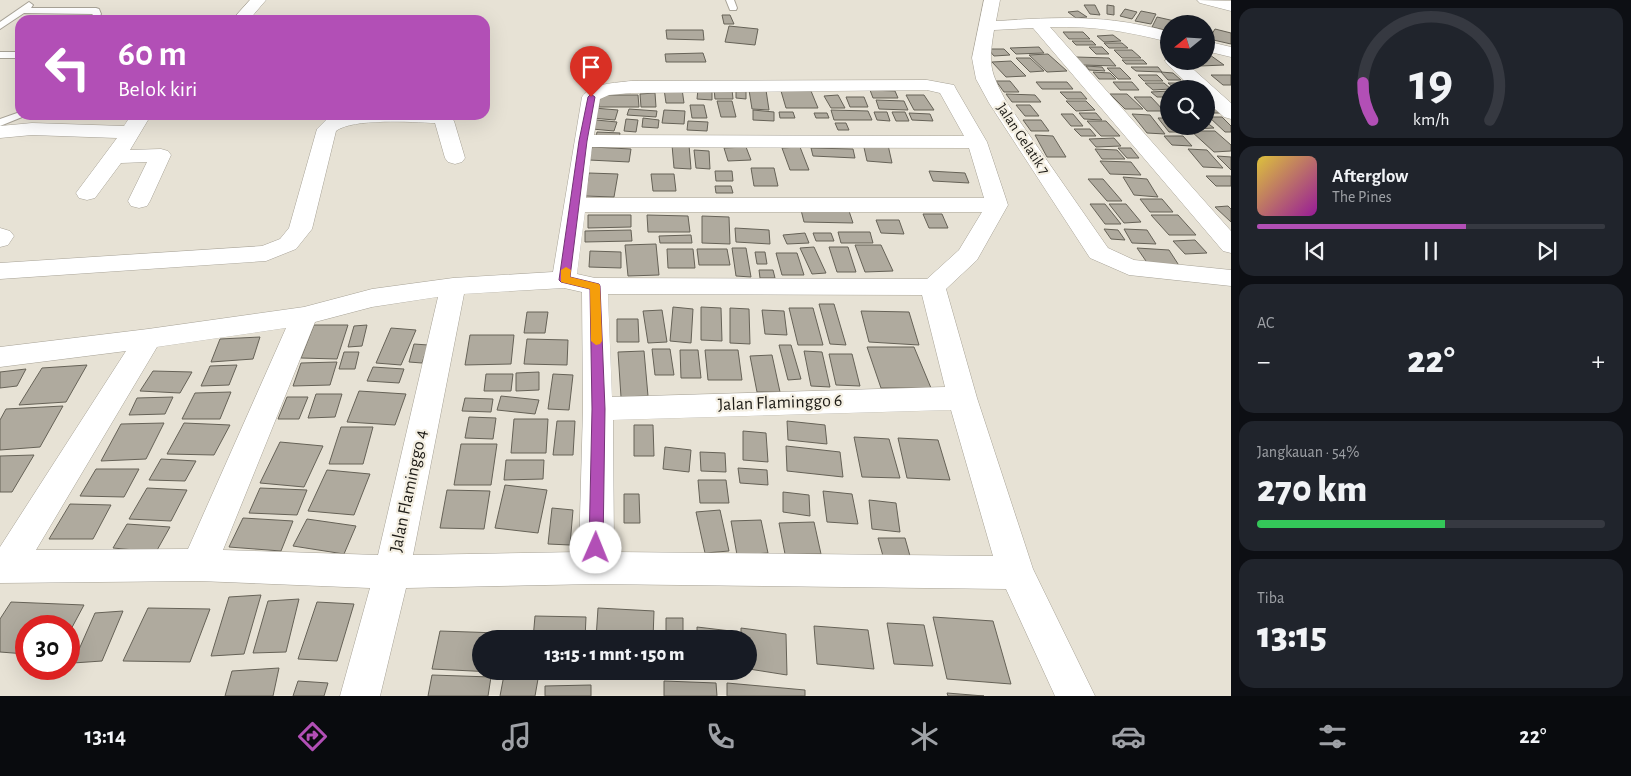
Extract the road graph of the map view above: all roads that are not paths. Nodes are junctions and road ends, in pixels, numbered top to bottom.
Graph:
1 (36, 0) edge
2 (258, 0) edge
3 (992, 0) edge
4 (1205, 0) edge
5 (1231, 6) edge
6 (22, 10) junction
7 (15, 15) edge
8 (15, 15) edge
9 (96, 15) edge
10 (244, 15) edge
11 (1037, 23) junction
12 (0, 26) edge
13 (986, 26) junction
14 (1138, 28) junction
15 (1160, 34) edge
16 (1215, 48) edge
17 (1160, 49) edge
18 (1231, 52) edge
19 (0, 55) edge
20 (15, 55) edge
21 (1184, 70) edge
22 (1194, 80) edge
23 (1215, 99) edge
24 (1231, 113) edge
25 (15, 118) edge
26 (354, 120) edge
27 (443, 120) edge
28 (0, 123) edge
29 (135, 123) edge
30 (0, 132) edge
31 (583, 141) junction
32 (977, 142) junction
33 (115, 157) junction
34 (455, 158) dead end
35 (86, 193) dead end
36 (139, 200) dead end
37 (574, 205) junction
38 (997, 205) junction
39 (0, 235) edge
40 (0, 240) edge
41 (1231, 246) edge
42 (0, 271) edge
43 (1231, 278) edge
44 (564, 280) junction
45 (453, 286) junction
46 (595, 286) junction
47 (933, 287) junction
48 (304, 316) junction
49 (148, 339) junction
50 (0, 357) edge
51 (962, 398) junction
52 (598, 409) junction
53 (199, 565) junction
54 (4, 566) edge
55 (596, 568) junction
56 (392, 572) junction
57 (1016, 573) junction
58 (360, 696) edge
59 (1075, 696) edge

1 - 6 lane
2 - 10 street
3 - 13 street, Jalan Gelatik 7
4 - 5 street
6 - 7 lane
6 - 9 lane
8 - 12 lane
11 - 13 street
11 - 14 street
11 - 41 street
13 - 43 street, Jalan Gelatik 7
14 - 15 street
14 - 17 street
16 - 18 street
19 - 20 lane
21 - 22 street
23 - 24 street
25 - 28 lane
26 - 42 street
27 - 34 street
29 - 30 street
29 - 33 street
31 - 32 street
31 - 32 street
31 - 37 street
32 - 38 street
33 - 35 street
33 - 36 street
37 - 38 street
37 - 44 street
38 - 47 street
39 - 40 street
44 - 45 street
44 - 46 street
45 - 48 street
45 - 56 street, Jalan Flaminggo 4
46 - 47 street
46 - 52 street
47 - 51 street
48 - 49 street
48 - 53 street
49 - 50 street
49 - 54 street
51 - 52 street, Jalan Flaminggo 6
51 - 57 street
52 - 55 street
53 - 54 street
53 - 56 street
55 - 56 street
55 - 57 street
56 - 58 street, Jalan Flaminggo 4
57 - 59 street

